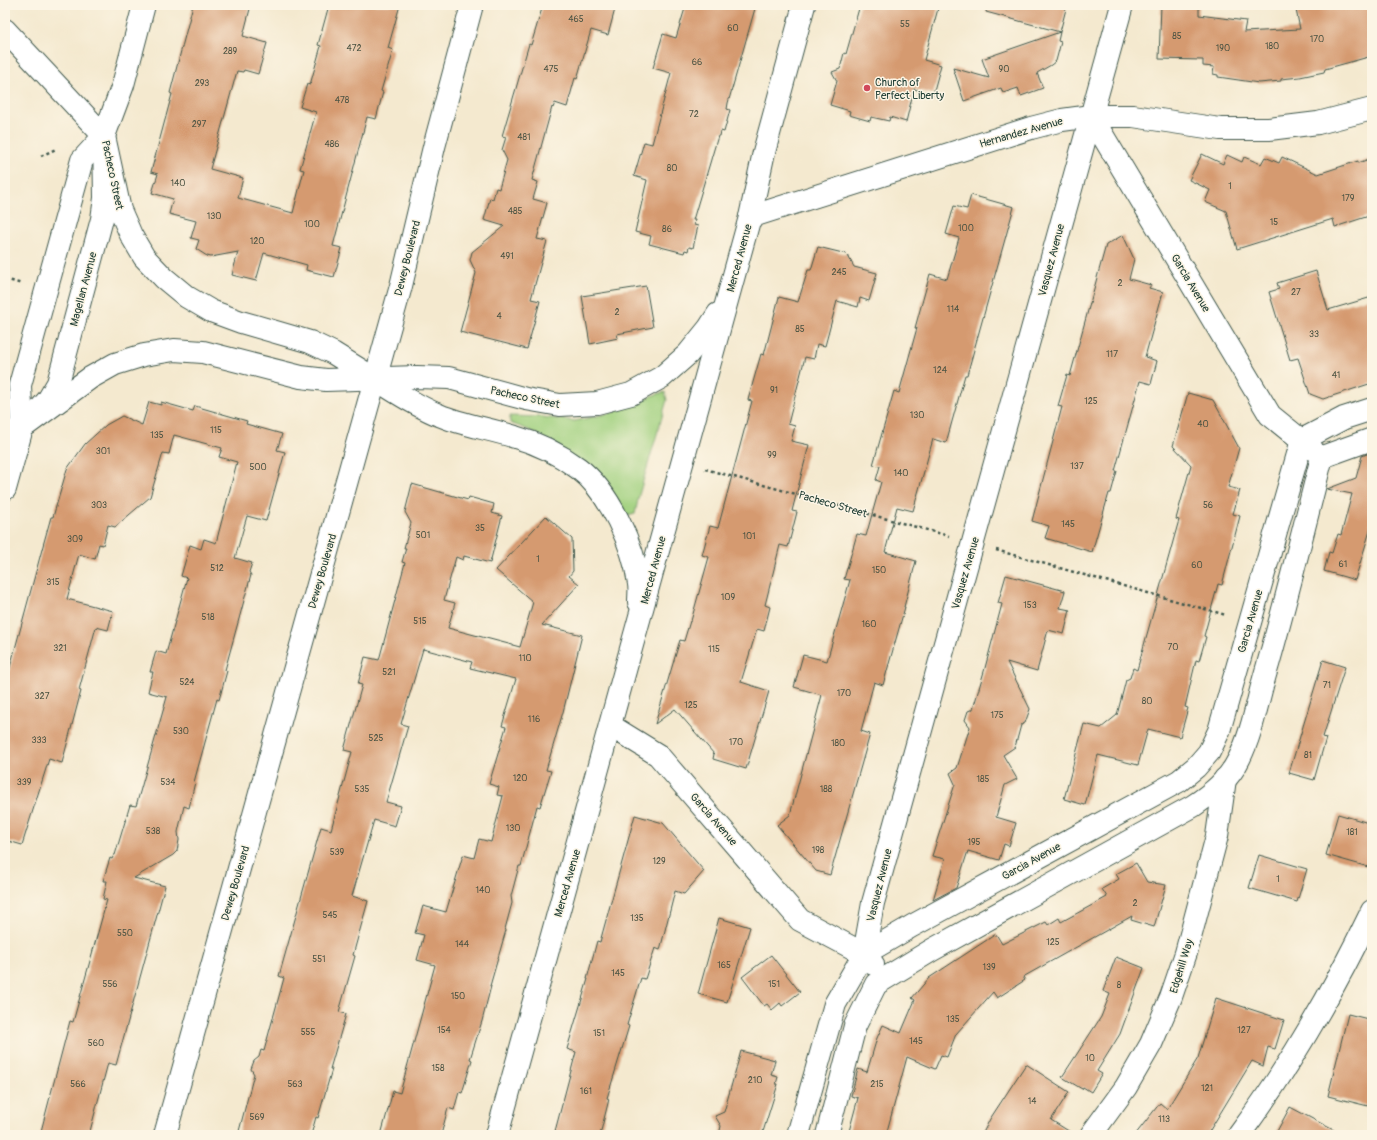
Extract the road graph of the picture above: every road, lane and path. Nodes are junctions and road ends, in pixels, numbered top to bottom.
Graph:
1 (144, 5) edge
2 (472, 5) edge
3 (804, 5) edge
4 (1122, 5) edge
5 (5, 30) edge
6 (1372, 109) edge
7 (1091, 116) junction
8 (104, 136) junction
9 (56, 149) dead end
10 (41, 156) dead end
11 (750, 217) junction
12 (5, 279) edge
13 (19, 283) dead end
14 (728, 298) junction
15 (376, 379) junction
16 (1372, 409) edge
17 (14, 431) edge
18 (1372, 439) edge
19 (1302, 440) junction
20 (1322, 457) junction
21 (719, 473) dead end
22 (5, 489) edge
23 (946, 536) dead end
24 (973, 543) junction
25 (640, 618) junction
26 (1250, 622) junction
27 (611, 726) junction
28 (1225, 779) junction
29 (1372, 911) edge
30 (864, 954) junction
31 (884, 978) junction
32 (165, 1135) edge
33 (497, 1135) edge
34 (798, 1135) edge
35 (827, 1135) edge
36 (1092, 1135) edge
37 (1239, 1135) edge

1 - 8 street, Magellan Avenue
2 - 15 street, Dewey Boulevard
3 - 11 street, Merced Avenue
4 - 7 street, Vasquez Avenue
5 - 8 street, Pacheco Street
6 - 7 street, Hernandez Avenue
7 - 11 street, Hernandez Avenue
7 - 19 street, Garcia Avenue
7 - 24 street, Vasquez Avenue
8 - 15 street, Pacheco Street
8 - 17 street, Magellan Avenue
8 - 17 street, Magellan Avenue
9 - 10 path
11 - 14 street, Merced Avenue
12 - 13 path
14 - 15 street, Pacheco Street
14 - 25 street, Merced Avenue
15 - 17 street, Pacheco Street
15 - 25 street, Pacheco Street
15 - 32 street, Dewey Boulevard
16 - 19 street
17 - 22 street, Magellan Avenue
18 - 20 street
19 - 20 street, Garcia Avenue
19 - 26 street, Garcia Avenue
20 - 28 street
21 - 23 path, Pacheco Street
24 - 26 path
24 - 30 street, Vasquez Avenue
25 - 27 street, Merced Avenue
26 - 30 street, Garcia Avenue
27 - 30 street, Garcia Avenue
27 - 33 street, Merced Avenue
28 - 31 street
28 - 36 street, Edgehill Way
29 - 37 street
30 - 31 street
30 - 34 street, Vasquez Avenue
31 - 35 street

